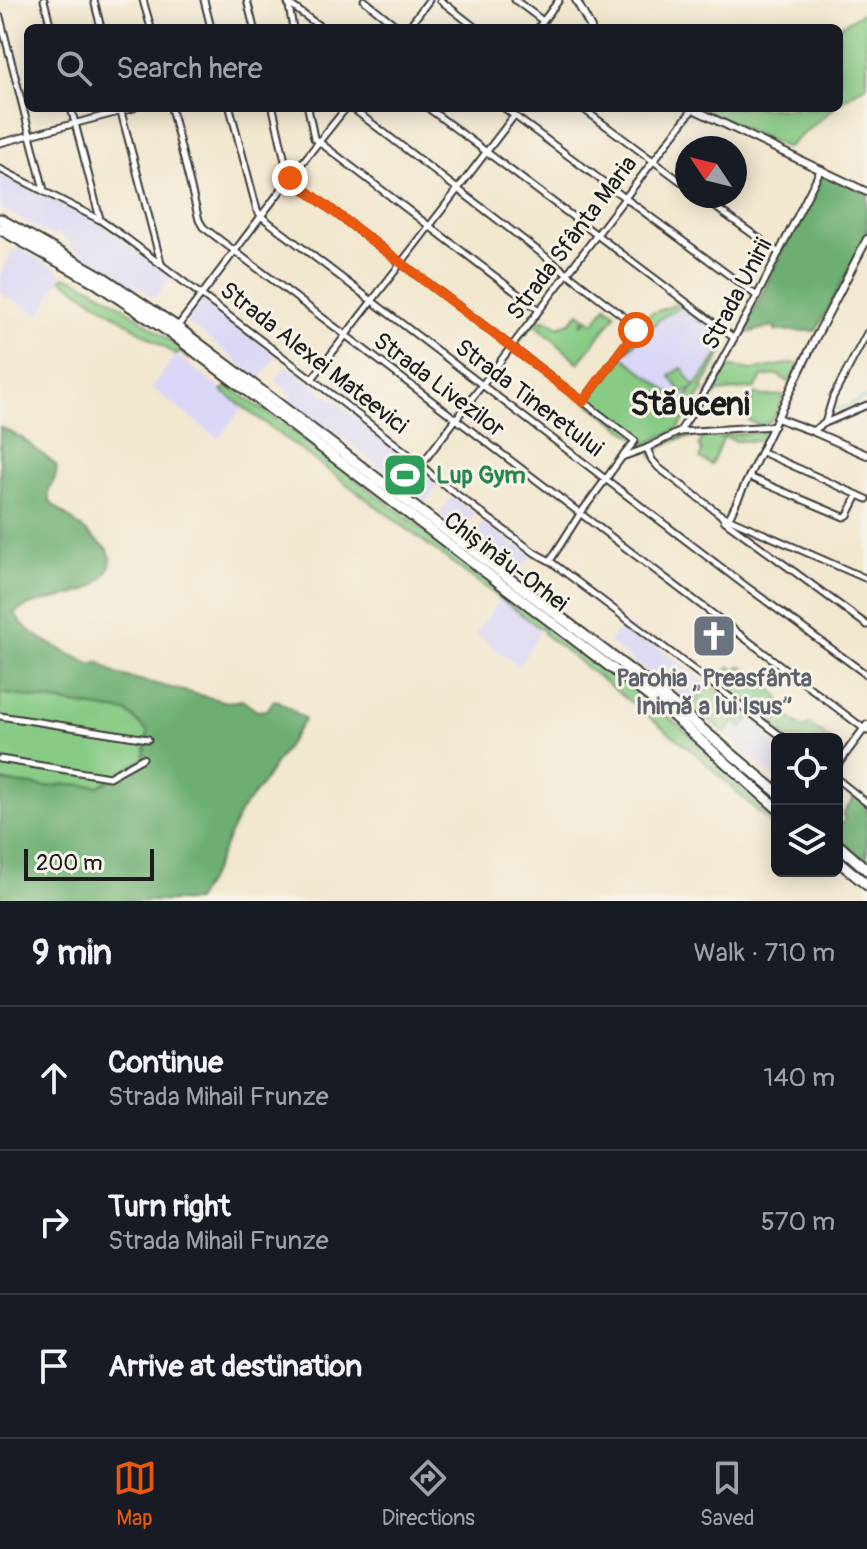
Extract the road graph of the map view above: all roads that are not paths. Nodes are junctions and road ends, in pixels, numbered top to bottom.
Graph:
1 (44, 0) edge
2 (94, 0) edge
3 (143, 0) edge
4 (204, 0) edge
5 (247, 0) edge
6 (364, 0) edge
7 (429, 0) edge
8 (440, 0) edge
9 (515, 0) edge
10 (559, 0) edge
11 (576, 0) edge
12 (288, 1) edge
13 (0, 17) edge
14 (543, 21) junction
15 (50, 24) edge
16 (100, 24) edge
17 (150, 24) edge
18 (210, 24) edge
19 (253, 24) edge
20 (292, 24) edge
21 (317, 24) edge
22 (394, 24) edge
23 (411, 24) edge
24 (471, 24) edge
25 (541, 24) edge
26 (589, 24) edge
27 (24, 108) edge
28 (25, 112) edge
29 (72, 112) edge
30 (114, 112) edge
31 (122, 112) edge
32 (172, 112) edge
33 (231, 112) edge
34 (274, 112) edge
35 (309, 112) edge
36 (345, 112) edge
37 (354, 112) edge
38 (433, 112) edge
39 (509, 112) edge
40 (587, 112) edge
41 (689, 112) edge
42 (700, 112) edge
43 (514, 116) junction
44 (75, 124) junction
45 (31, 135) junction
46 (319, 142) junction
47 (0, 143) edge
48 (486, 153) junction
49 (653, 161) junction
50 (0, 169) edge
51 (821, 169) junction
52 (675, 177) edge
53 (290, 178) junction
54 (457, 189) junction
55 (45, 191) junction
56 (867, 192) edge
57 (625, 198) junction
58 (717, 208) edge
59 (262, 217) junction
60 (0, 219) edge
61 (100, 220) junction
62 (429, 226) junction
63 (0, 229) edge
64 (596, 235) junction
65 (867, 239) edge
66 (236, 252) junction
67 (779, 253) junction
68 (161, 264) junction
69 (401, 264) junction
70 (568, 272) junction
71 (202, 295) junction
72 (757, 296) junction
73 (373, 301) junction
74 (539, 310) junction
75 (177, 327) junction
76 (867, 333) edge
77 (346, 337) junction
78 (734, 338) junction
79 (510, 347) junction
80 (312, 379) junction
81 (482, 384) junction
82 (583, 402) junction
83 (867, 405) edge
84 (455, 420) junction
85 (776, 422) junction
86 (825, 423) junction
87 (812, 431) junction
88 (679, 432) junction
89 (647, 448) junction
90 (762, 452) junction
91 (867, 455) edge
92 (622, 457) junction
93 (421, 465) junction
94 (749, 477) junction
95 (606, 479) junction
96 (858, 495) junction
97 (867, 499) edge
98 (580, 514) junction
99 (721, 515) junction
100 (729, 518) junction
101 (550, 561) junction
102 (867, 579) edge
103 (867, 625) edge
104 (867, 675) edge
105 (0, 716) edge
106 (866, 728) edge
107 (777, 733) edge
108 (148, 739) dead end
109 (843, 757) edge
110 (143, 758) dead end
111 (0, 759) edge
112 (843, 784) edge
113 (771, 787) edge
114 (867, 803) edge
115 (774, 805) edge
116 (843, 849) edge
117 (843, 865) edge
118 (867, 870) edge
119 (867, 885) edge

1 - 15 street
2 - 16 street
3 - 17 street
4 - 18 street
5 - 19 street
6 - 22 street
7 - 23 street
8 - 24 street
9 - 14 street
10 - 14 street
11 - 26 street
12 - 20 street
12 - 21 street
13 - 27 street
14 - 25 street
28 - 45 street
29 - 44 street
30 - 44 street
31 - 68 street
32 - 66 street, Strada Livezilor
33 - 59 street
34 - 53 street
35 - 46 street
36 - 46 street
37 - 54 street
38 - 48 street
39 - 43 street
40 - 49 street
41 - 49 street, Strada Sfânta Maria
42 - 51 street
43 - 48 street
43 - 57 street
44 - 45 street
44 - 61 street
45 - 47 street
45 - 55 street
46 - 53 street
46 - 62 street
48 - 54 street
48 - 64 street
49 - 52 street
49 - 57 street, Strada Sfânta Maria
50 - 55 street, Strada Alexei Mateevici
51 - 56 street
51 - 67 street, Strada Unirii
53 - 59 street
53 - 69 street
54 - 62 street
54 - 70 street
55 - 61 street, Strada Alexei Mateevici
57 - 64 street, Strada Sfânta Maria
57 - 72 street
58 - 67 street
59 - 66 street
59 - 73 street, Strada Tineretului
60 - 75 highway, Chișinău-Orhei
61 - 68 street, Strada Alexei Mateevici
62 - 69 street
62 - 74 street
63 - 115 highway, Chișinău-Orhei
64 - 70 street, Strada Sfânta Maria
64 - 78 street
65 - 85 street
66 - 71 street
66 - 77 street, Strada Livezilor
67 - 72 street, Strada Unirii
68 - 71 street, Strada Alexei Mateevici
69 - 73 street
69 - 79 street
70 - 74 street, Strada Sfânta Maria
70 - 82 street
71 - 75 street
71 - 80 street, Strada Alexei Mateevici
72 - 78 street, Strada Unirii
73 - 77 street
73 - 81 street, Strada Tineretului
74 - 79 street, Strada Sfânta Maria
75 - 113 highway, Chișinău-Orhei
76 - 86 street
77 - 80 street
77 - 84 street, Strada Livezilor
78 - 88 street, Strada Unirii
79 - 81 street, Strada Sfânta Maria
79 - 82 street
80 - 93 street, Strada Alexei Mateevici
81 - 84 street, Strada Sfânta Maria
81 - 95 street, Strada Tineretului
82 - 92 street
83 - 86 street
84 - 93 street, Strada Sfânta Maria
84 - 98 street, Strada Livezilor
85 - 87 street
85 - 88 street
85 - 90 street
86 - 87 street
87 - 91 street
88 - 89 street
89 - 92 street
89 - 99 street
90 - 94 street
90 - 96 street
92 - 95 street
93 - 101 street, Strada Alexei Mateevici
94 - 96 street
94 - 100 street
95 - 98 street
95 - 104 street, Strada Tineretului
96 - 97 street
98 - 101 street
98 - 106 street, Strada Livezilor
99 - 100 street
99 - 103 street
100 - 102 street
101 - 107 street, Strada Alexei Mateevici
105 - 108 street
106 - 109 street
110 - 111 street
112 - 114 street
116 - 118 highway
117 - 119 highway

